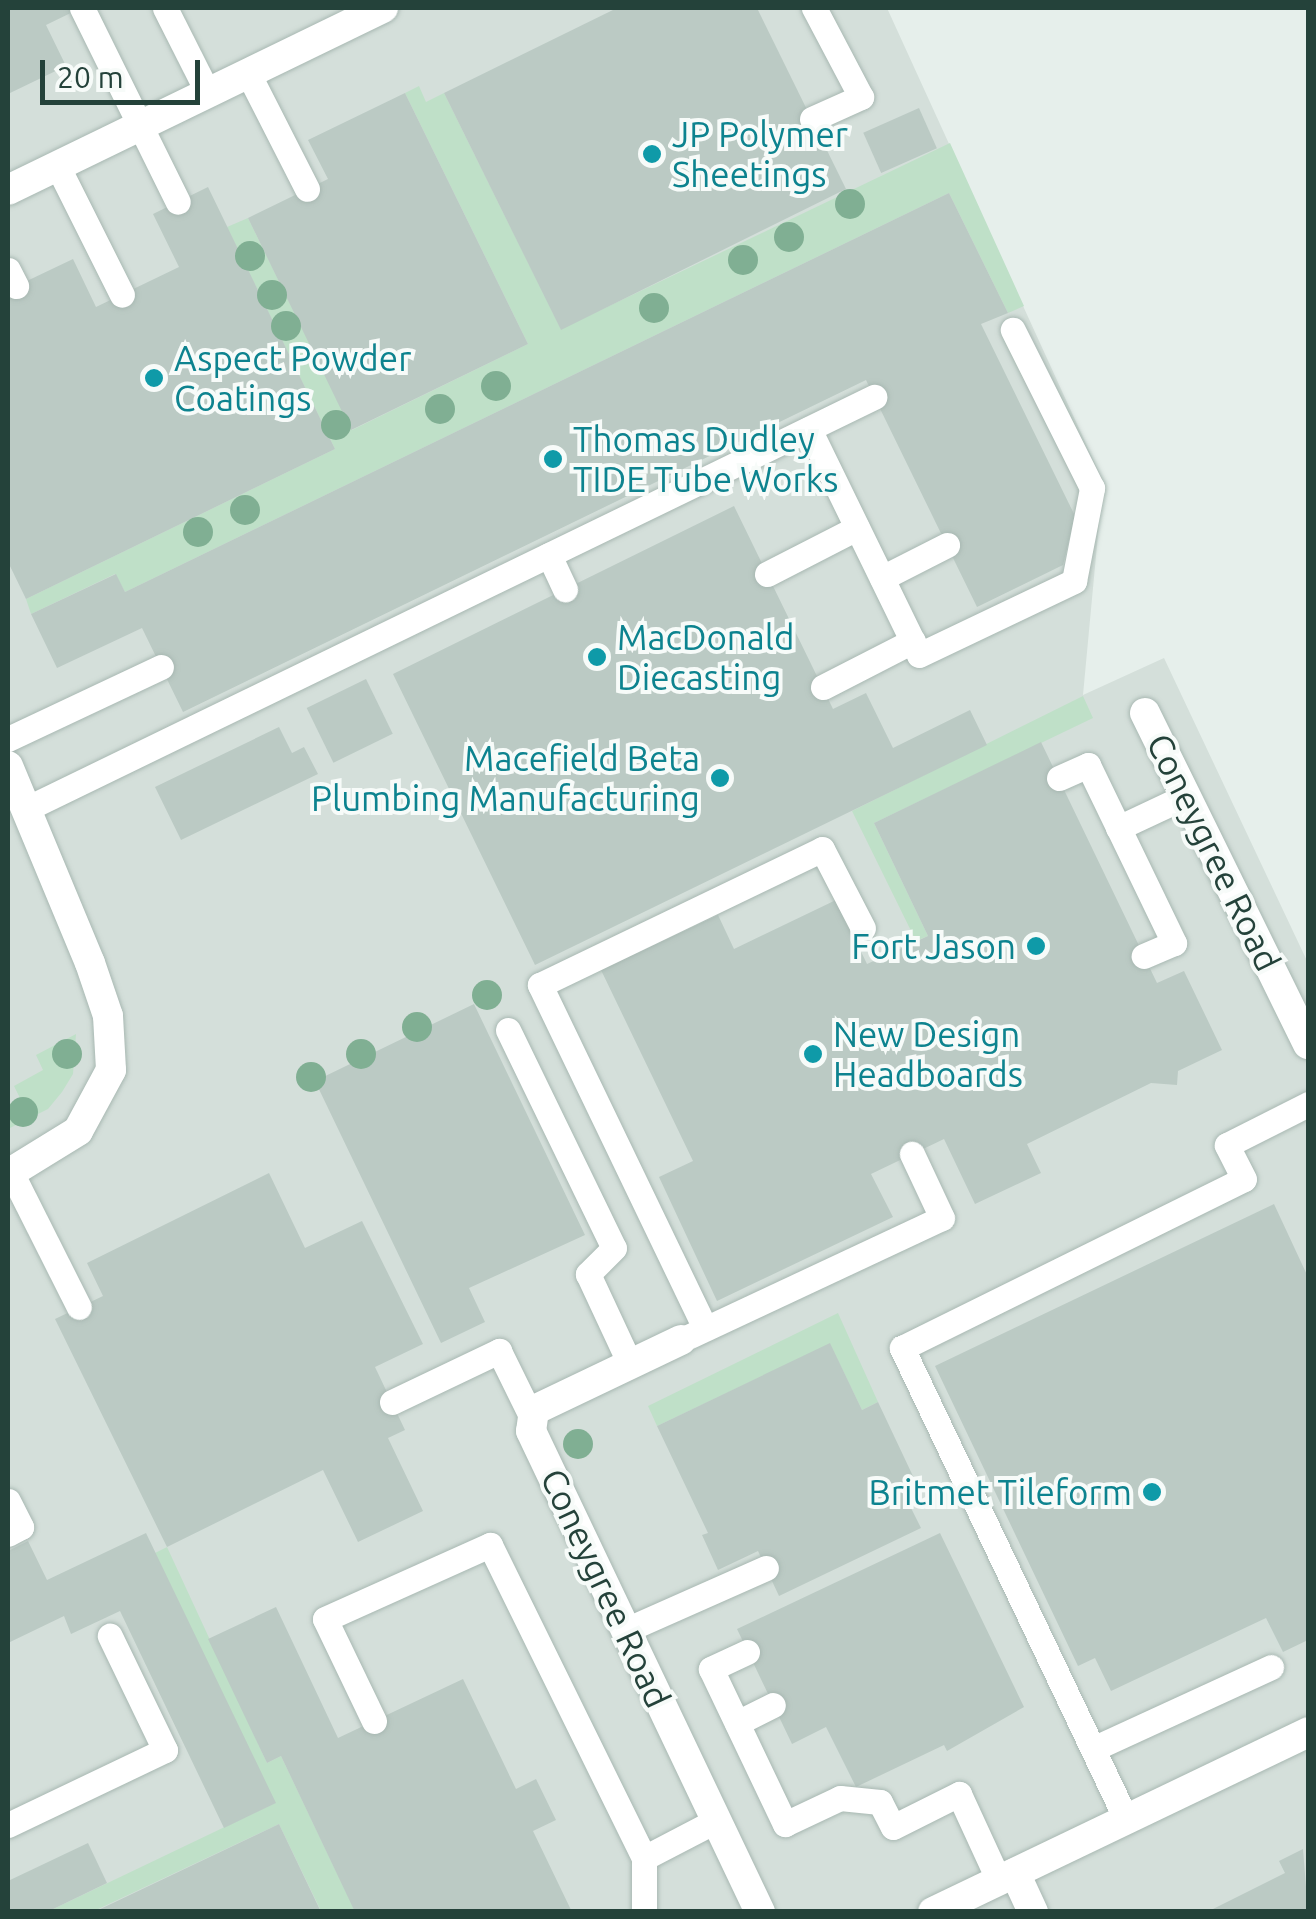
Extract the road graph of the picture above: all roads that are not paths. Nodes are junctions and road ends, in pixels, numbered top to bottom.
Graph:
1 (82, 8) edge
2 (165, 8) edge
3 (814, 8) edge
4 (374, 10) edge
5 (248, 73) junction
6 (208, 92) junction
7 (812, 119) dead end
8 (141, 126) junction
9 (58, 165) junction
10 (306, 189) dead end
11 (8, 190) edge
12 (178, 202) dead end
13 (122, 295) dead end
14 (1013, 330) dead end
15 (874, 397) dead end
16 (821, 416) junction
17 (857, 528) junction
18 (947, 545) dead end
19 (548, 555) junction
20 (768, 574) dead end
21 (882, 578) junction
22 (566, 589) dead end
23 (912, 641) junction
24 (161, 667) dead end
25 (823, 687) dead end
26 (1146, 713) dead end
27 (8, 739) edge
28 (8, 766) edge
29 (1059, 778) dead end
30 (1186, 796) junction
31 (28, 808) junction
32 (1118, 828) junction
33 (863, 928) dead end
34 (1144, 956) dead end
35 (508, 1030) dead end
36 (1308, 1044) edge
37 (1308, 1104) edge
38 (912, 1154) dead end
39 (9, 1173) edge
40 (78, 1307) dead end
41 (693, 1334) junction
42 (630, 1364) junction
43 (392, 1402) dead end
44 (533, 1420) junction
45 (8, 1501) edge
46 (8, 1534) edge
47 (766, 1568) dead end
48 (626, 1630) junction
49 (110, 1636) dead end
50 (747, 1652) dead end
51 (1270, 1668) dead end
52 (773, 1705) dead end
53 (374, 1721) dead end
54 (736, 1722) junction
55 (1308, 1732) edge
56 (1093, 1749) junction
57 (1126, 1819) junction
58 (716, 1820) junction
59 (8, 1825) edge
60 (644, 1858) junction
61 (1007, 1876) junction
62 (644, 1912) edge
63 (760, 1912) edge
64 (932, 1912) edge
65 (1032, 1912) edge

1 - 8 lane
2 - 6 lane
3 - 7 lane
4 - 5 street
5 - 6 street
5 - 10 lane
6 - 8 street
8 - 9 street
8 - 12 lane
9 - 11 street
9 - 13 lane
14 - 23 lane
15 - 16 lane
16 - 17 lane
16 - 19 lane
17 - 20 lane
17 - 21 lane
18 - 21 lane
19 - 22 lane
19 - 31 lane
21 - 23 lane
23 - 25 lane
24 - 27 lane
26 - 30 street, Coneygree Road
28 - 31 street
29 - 32 lane
30 - 32 lane
30 - 36 street, Coneygree Road
31 - 39 street
32 - 34 lane
33 - 41 lane
35 - 42 lane
37 - 56 lane
38 - 41 lane
39 - 40 lane
41 - 42 street
42 - 44 street
43 - 44 lane
44 - 48 street, Coneygree Road
45 - 46 lane
47 - 48 lane
48 - 58 street, Coneygree Road
49 - 59 lane
50 - 54 lane
51 - 56 lane
52 - 54 lane
53 - 60 lane
54 - 61 lane
55 - 57 street
56 - 57 lane
57 - 61 street
58 - 60 lane
58 - 63 street, Coneygree Road
60 - 62 lane
61 - 64 street
61 - 65 street

